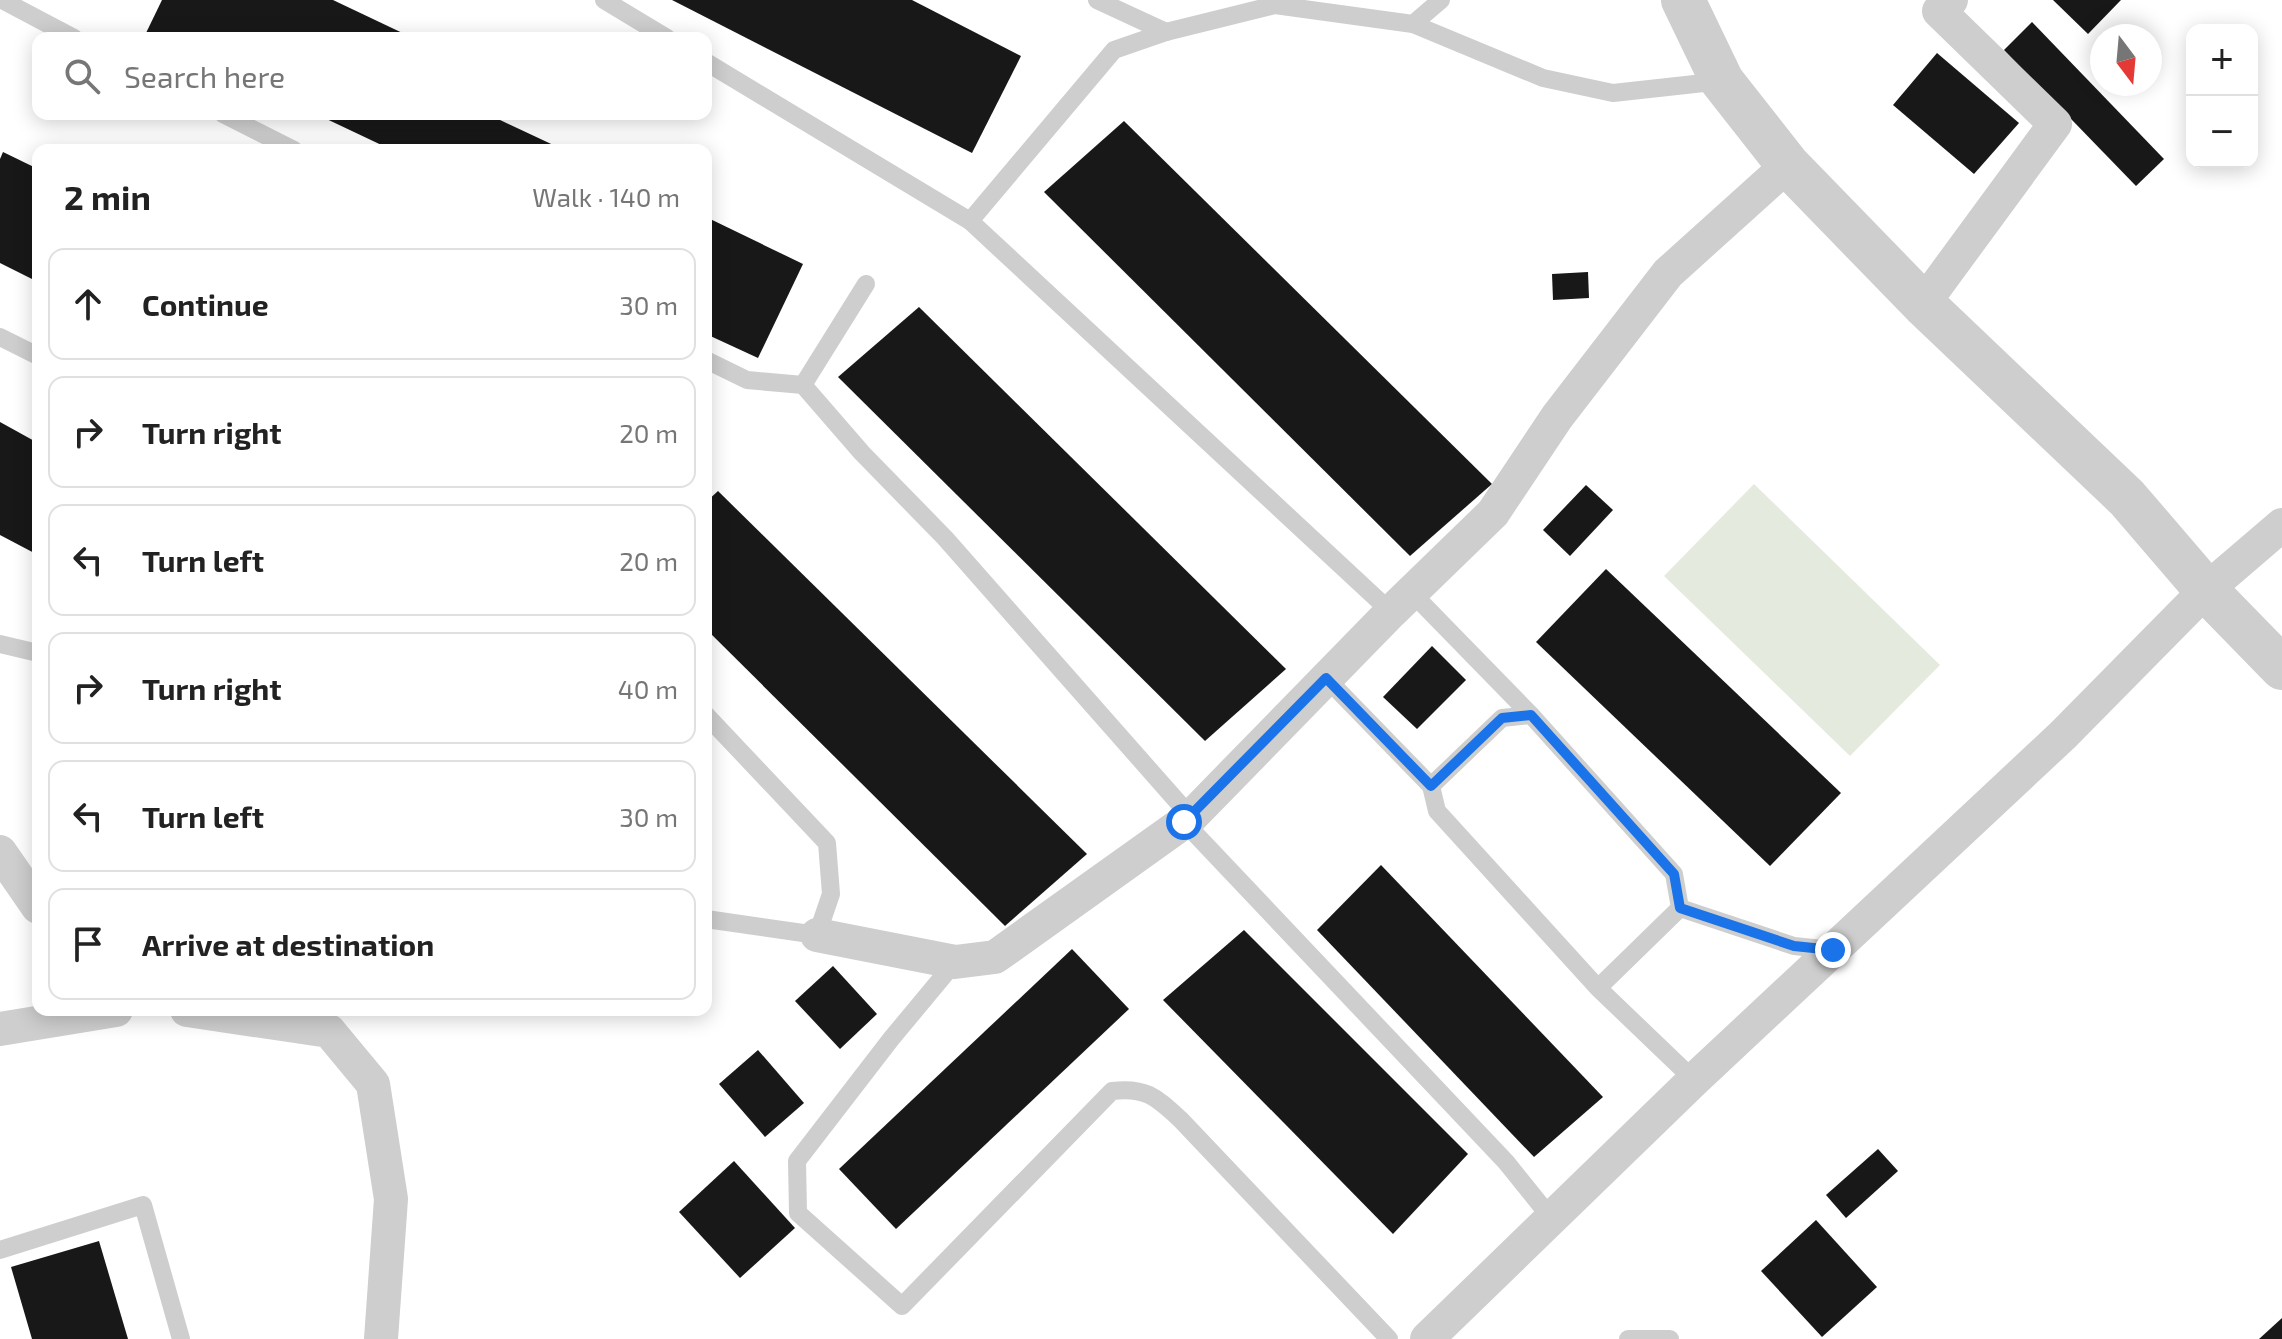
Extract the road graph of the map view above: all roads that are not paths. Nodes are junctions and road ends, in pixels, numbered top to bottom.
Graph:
1 (2, 0) edge
2 (604, 0) edge
3 (1097, 0) edge
4 (1441, 0) edge
5 (1683, 0) edge
6 (1951, 0) edge
7 (1413, 24) junction
8 (63, 32) edge
9 (657, 32) edge
10 (1166, 32) junction
11 (712, 66) edge
12 (1722, 81) junction
13 (235, 120) edge
14 (282, 144) edge
15 (1788, 165) junction
16 (970, 221) junction
17 (866, 284) dead end
18 (1923, 304) junction
19 (0, 337) edge
20 (32, 353) edge
21 (712, 363) edge
22 (803, 385) junction
23 (2282, 525) edge
24 (2206, 590) junction
25 (1401, 602) junction
26 (0, 644) edge
27 (32, 652) edge
28 (2282, 668) edge
29 (1326, 678) junction
30 (1531, 715) junction
31 (712, 721) edge
32 (1431, 786) junction
33 (1187, 819) junction
34 (0, 852) edge
35 (32, 898) edge
36 (1680, 908) junction
37 (712, 920) edge
38 (817, 935) junction
39 (1833, 950) junction
40 (955, 962) junction
41 (1598, 988) junction
42 (79, 1016) edge
43 (228, 1016) edge
44 (0, 1029) edge
45 (1694, 1080) junction
46 (1551, 1218) junction
47 (0, 1250) edge
48 (181, 1339) edge
49 (381, 1339) edge
50 (1389, 1339) edge
51 (1427, 1339) edge
52 (1628, 1339) edge
53 (1670, 1339) edge

1 - 8 lane
2 - 9 lane
3 - 10 lane
4 - 7 lane
5 - 12 street
6 - 18 street
7 - 10 lane
7 - 12 lane
10 - 16 lane
11 - 16 lane
12 - 15 street
13 - 14 lane
15 - 18 street
15 - 25 street
16 - 25 lane
17 - 22 lane
18 - 24 street
19 - 20 lane
21 - 22 lane
22 - 33 lane
23 - 24 street
24 - 28 street
24 - 39 street
25 - 29 street
25 - 30 lane
26 - 27 lane
29 - 32 lane
29 - 33 street
30 - 32 lane
30 - 36 lane
31 - 38 lane
32 - 41 lane
33 - 40 street
33 - 46 lane
34 - 35 street
36 - 39 lane
36 - 41 lane
37 - 38 lane
38 - 40 street
39 - 45 street
40 - 50 lane
41 - 45 lane
42 - 44 street
43 - 49 street
45 - 46 street
46 - 51 street
47 - 48 lane
52 - 53 lane

